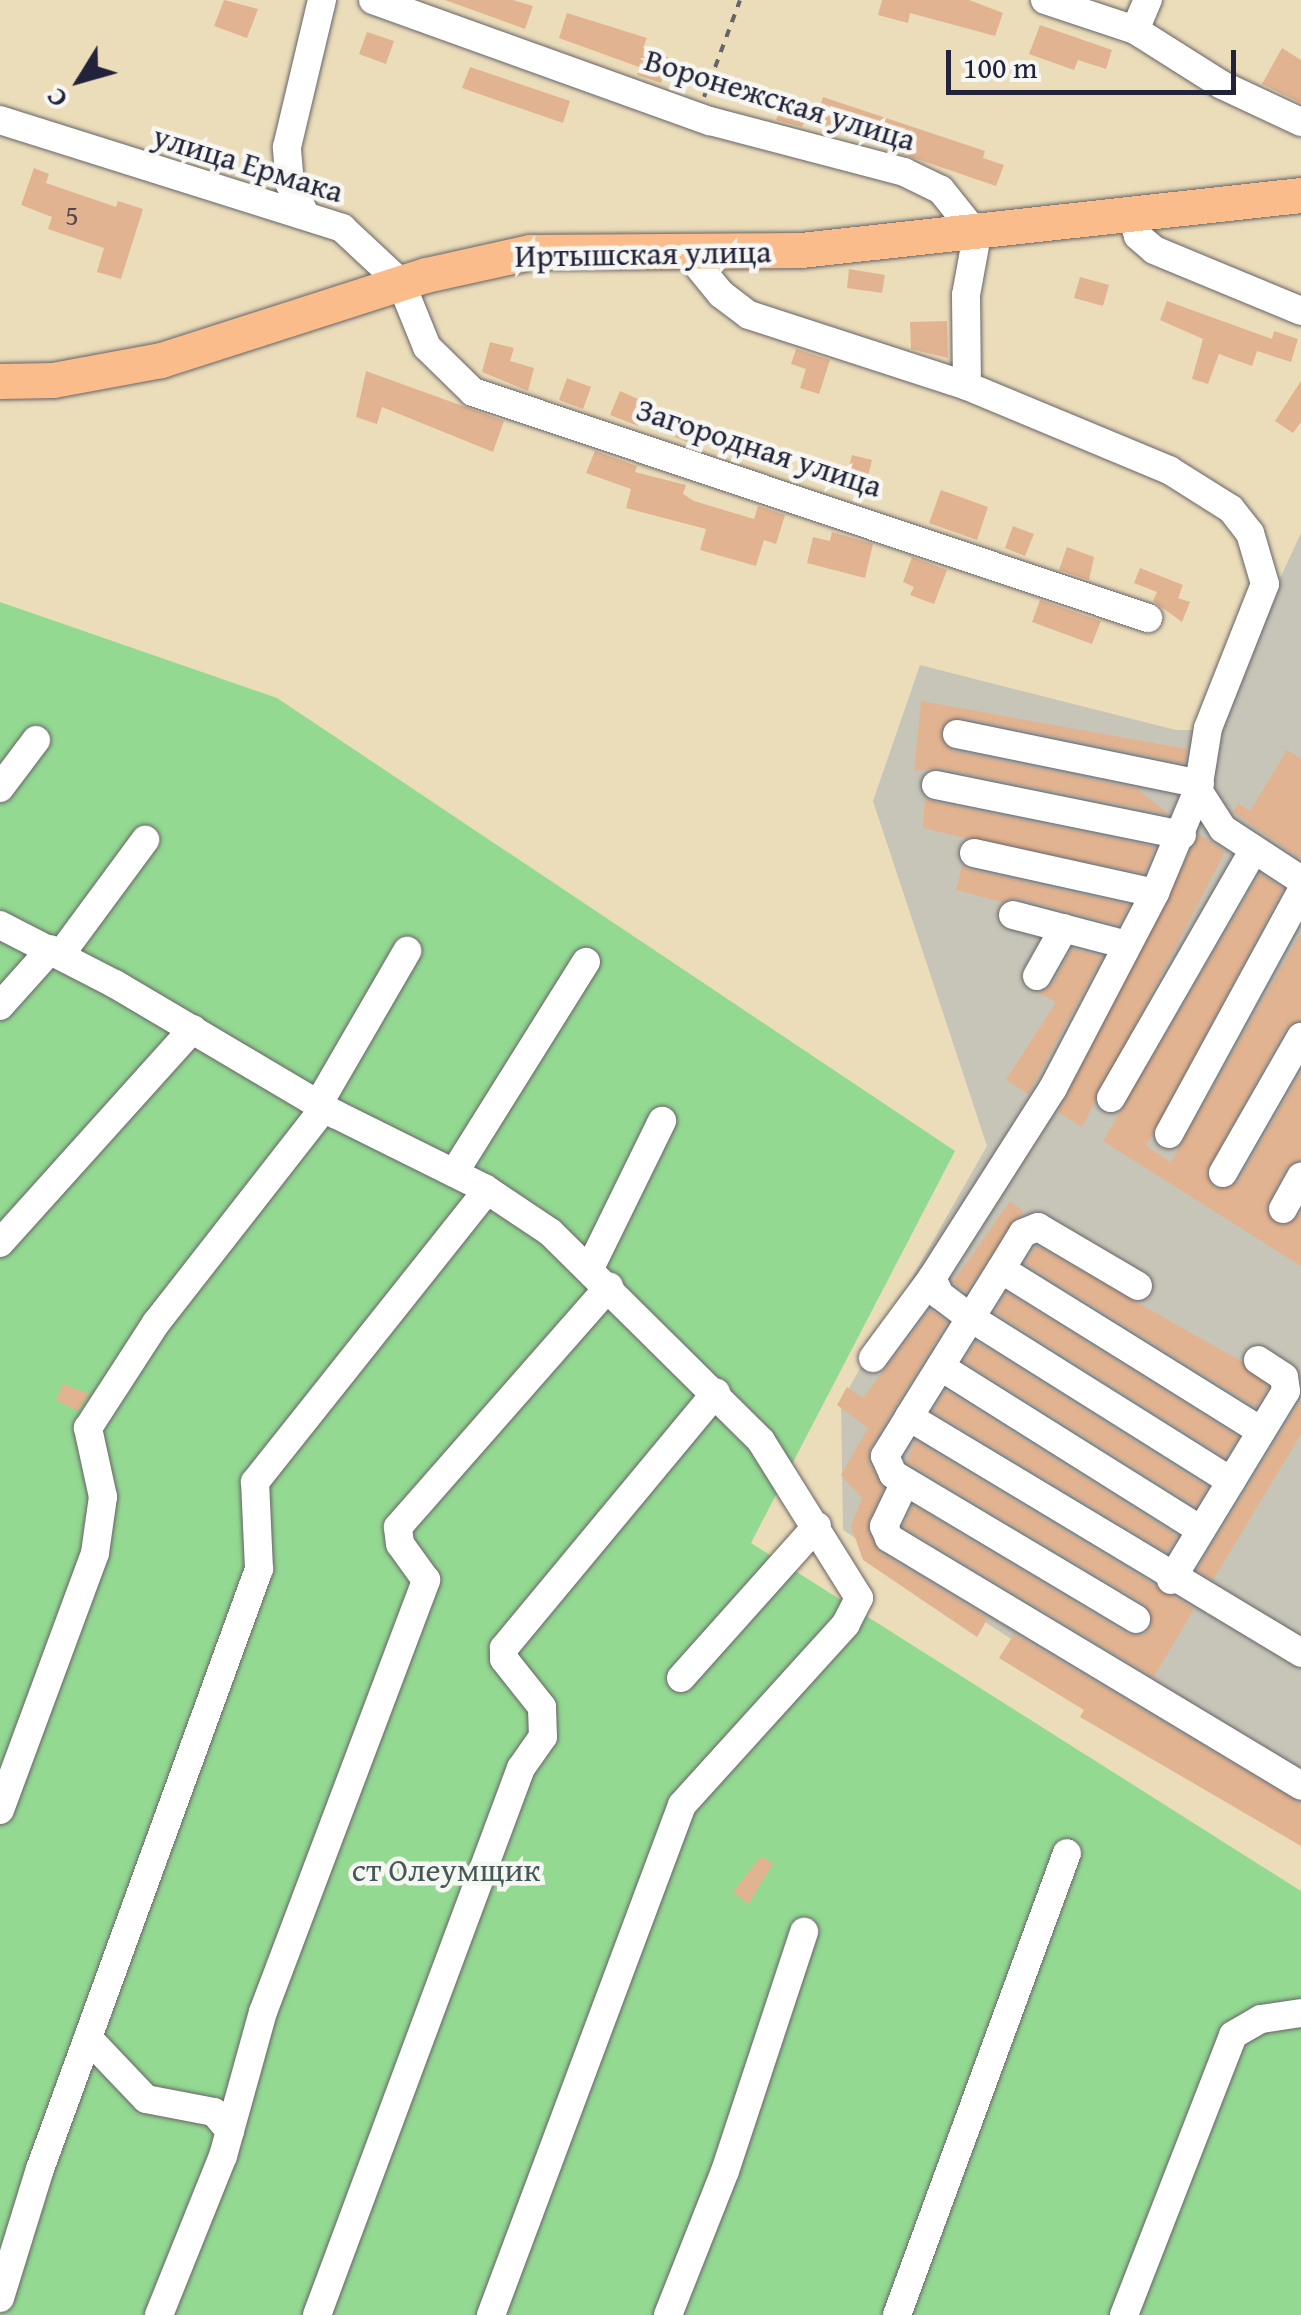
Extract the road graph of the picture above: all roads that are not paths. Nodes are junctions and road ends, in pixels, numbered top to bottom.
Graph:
1 (322, 0) edge
2 (374, 0) edge
3 (1045, 0) edge
4 (1148, 0) edge
5 (1135, 30) junction
6 (0, 120) edge
7 (1301, 122) edge
8 (1301, 195) edge
9 (304, 214) junction
10 (1132, 217) junction
11 (977, 235) junction
12 (685, 250) junction
13 (401, 283) junction
14 (1301, 311) edge
15 (0, 381) edge
16 (967, 386) junction
17 (1148, 618) dead end
18 (956, 734) dead end
19 (36, 740) dead end
20 (936, 785) dead end
21 (1199, 787) junction
22 (0, 788) edge
23 (1182, 835) junction
24 (145, 840) dead end
25 (1253, 850) junction
26 (974, 853) dead end
27 (1301, 880) edge
28 (1155, 892) junction
29 (1301, 892) edge
30 (1013, 914) dead end
31 (0, 925) edge
32 (1064, 928) junction
33 (1128, 945) junction
34 (407, 951) dead end
35 (56, 952) junction
36 (586, 962) dead end
37 (1037, 976) dead end
38 (0, 1006) edge
39 (193, 1029) junction
40 (1301, 1037) edge
41 (1112, 1098) dead end
42 (322, 1105) junction
43 (662, 1122) dead end
44 (1169, 1134) dead end
45 (454, 1173) junction
46 (1223, 1173) dead end
47 (1301, 1177) edge
48 (487, 1190) junction
49 (1283, 1209) dead end
50 (0, 1243) edge
51 (1001, 1269) junction
52 (600, 1277) junction
53 (932, 1278) junction
54 (1138, 1286) dead end
55 (971, 1318) junction
56 (873, 1358) dead end
57 (1258, 1360) dead end
58 (941, 1367) junction
59 (716, 1393) junction
60 (909, 1416) junction
61 (1262, 1430) junction
62 (905, 1482) junction
63 (1231, 1482) junction
64 (817, 1526) junction
65 (1202, 1530) junction
66 (1171, 1580) junction
67 (1136, 1619) dead end
68 (1301, 1653) edge
69 (681, 1678) dead end
70 (1301, 1786) edge
71 (0, 1810) edge
72 (1067, 1853) dead end
73 (804, 1932) dead end
74 (1301, 2014) edge
75 (88, 2038) junction
76 (230, 2130) junction
77 (0, 2298) edge
78 (159, 2315) edge
79 (318, 2315) edge
80 (490, 2315) edge
81 (668, 2315) edge
82 (897, 2315) edge
83 (1124, 2315) edge

1 - 9 street
2 - 11 street, Воронежская улица
3 - 5 street
4 - 5 street
5 - 7 street
6 - 9 street, улица Ермака
8 - 10 main road, Иртышская улица
9 - 13 street, улица Ермака
10 - 11 main road, Иртышская улица
10 - 14 street
11 - 12 main road, Иртышская улица
11 - 16 street
12 - 13 main road, Иртышская улица
12 - 16 street
13 - 15 main road, Иртышская улица
13 - 17 street, Загородная улица
16 - 21 street
18 - 21 street
19 - 22 street
20 - 23 street
21 - 23 street
21 - 25 street
23 - 28 street
24 - 35 street
25 - 27 street
25 - 41 street
26 - 28 street
28 - 33 street
29 - 44 street
30 - 32 street
31 - 35 street
32 - 33 street
32 - 37 street
33 - 53 street
34 - 42 street
35 - 38 street
35 - 39 street
36 - 45 street
39 - 42 street
39 - 50 street
40 - 46 street
42 - 45 street
42 - 71 street
43 - 52 street
45 - 48 street
47 - 49 street
48 - 52 street
48 - 75 street
51 - 54 street
51 - 55 street
51 - 61 street
52 - 59 street
52 - 76 street
53 - 55 street
53 - 56 street
55 - 58 street
55 - 63 street
57 - 61 street
58 - 60 street
58 - 65 street
59 - 64 street
59 - 79 street
60 - 62 street
60 - 66 street
61 - 63 street
62 - 67 street
62 - 70 street
63 - 65 street
64 - 69 street
64 - 80 street
65 - 66 street
66 - 68 street
72 - 82 street
73 - 81 street
74 - 83 street
75 - 76 street
75 - 77 street
76 - 78 street

